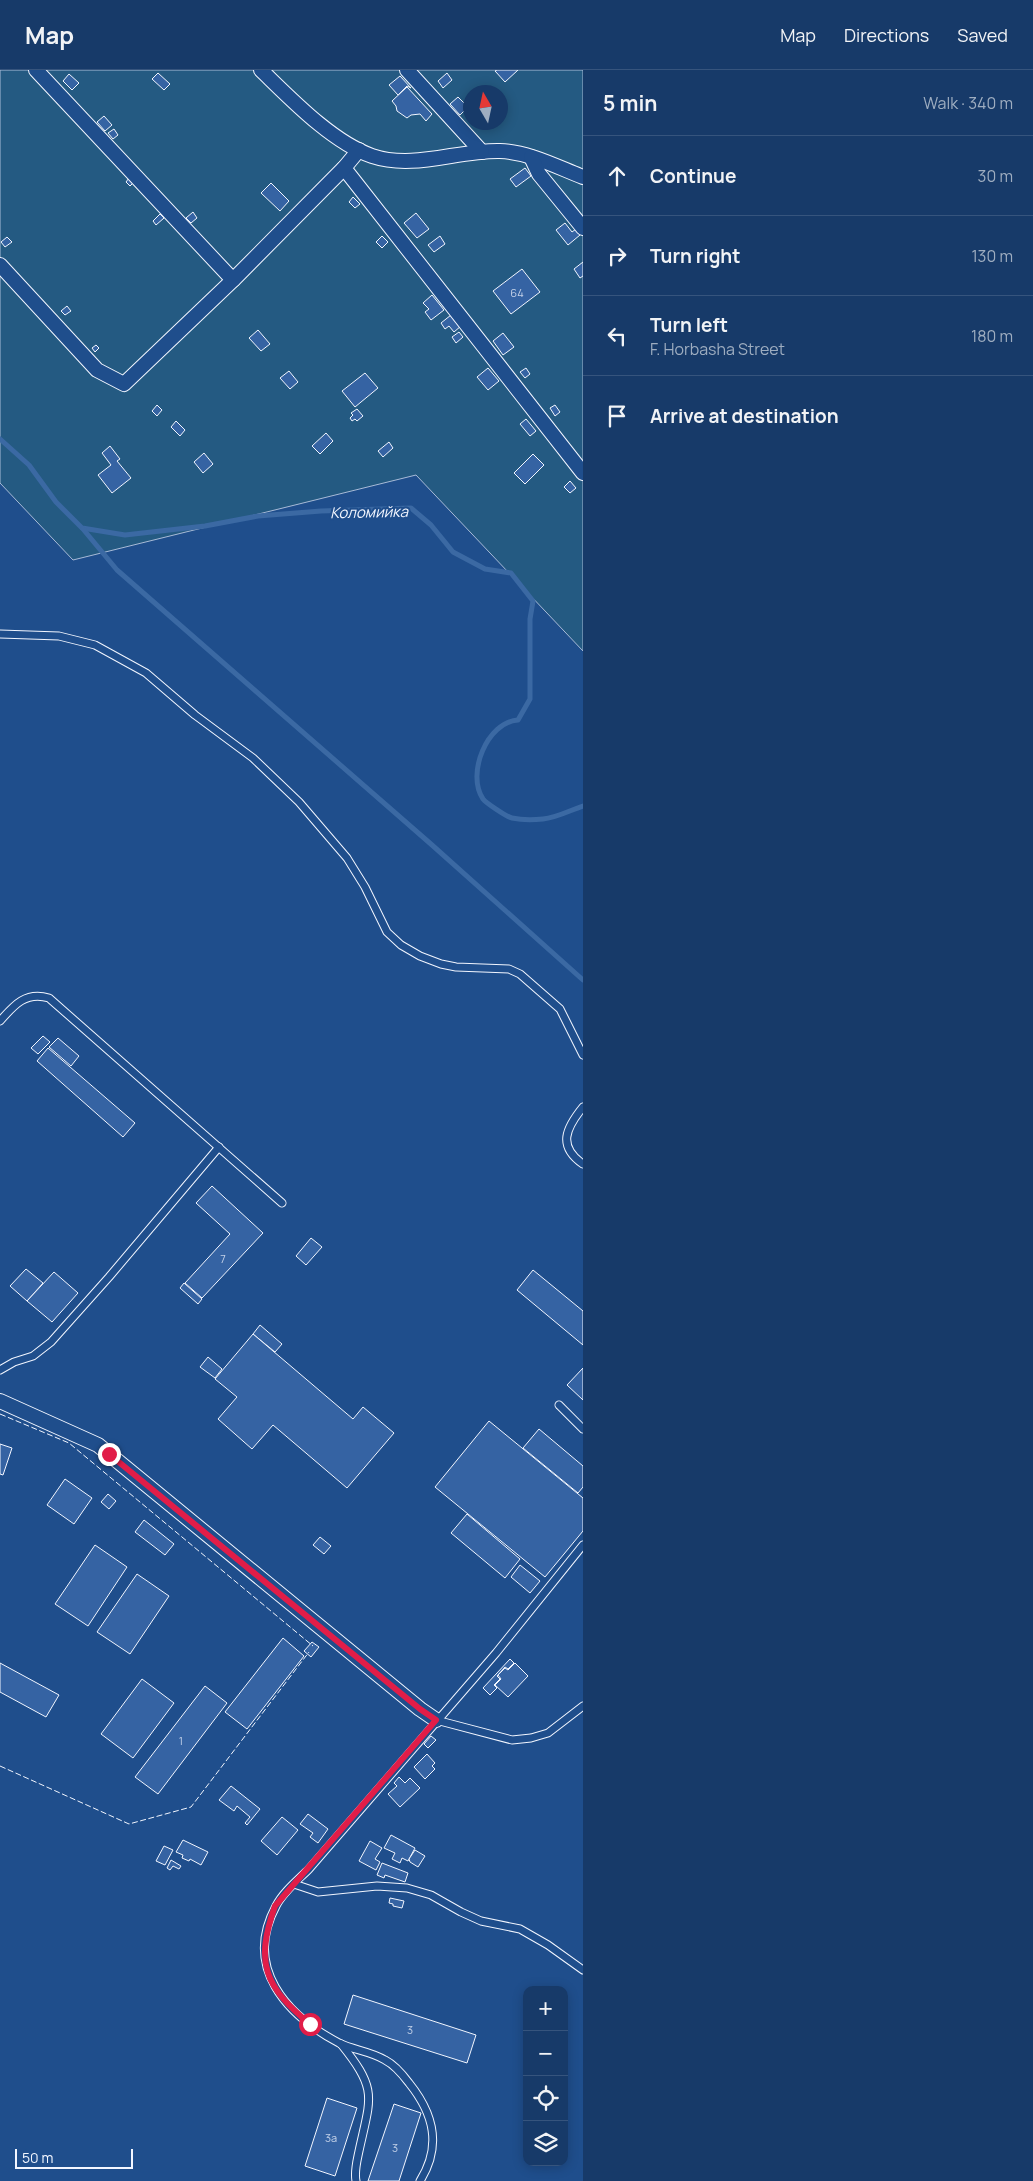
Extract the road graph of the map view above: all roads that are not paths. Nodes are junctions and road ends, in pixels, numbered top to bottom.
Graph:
1 (36, 70) edge
2 (261, 70) edge
3 (407, 70) edge
4 (359, 150) junction
5 (482, 152) junction
6 (530, 157) junction
7 (344, 168) junction
8 (583, 177) edge
9 (583, 228) edge
10 (0, 264) edge
11 (233, 280) junction
12 (583, 473) edge
13 (0, 634) edge
14 (0, 1021) edge
15 (583, 1055) edge
16 (583, 1107) edge
17 (219, 1147) junction
18 (583, 1164) edge
19 (282, 1203) dead end
20 (0, 1370) edge
21 (0, 1401) edge
22 (559, 1404) dead end
23 (583, 1429) edge
24 (583, 1546) edge
25 (583, 1706) edge
26 (436, 1720) junction
27 (294, 1884) junction
28 (583, 1970) edge
29 (341, 2044) junction
30 (356, 2181) edge
31 (420, 2181) edge

1 - 11 street
2 - 4 street
3 - 5 street
4 - 5 street
4 - 7 street
5 - 6 street
6 - 8 street
6 - 9 street
7 - 11 street
7 - 12 street
10 - 11 street
13 - 15 lane
14 - 17 lane
16 - 18 lane
17 - 19 lane
17 - 20 lane
21 - 26 street
22 - 23 lane
24 - 26 lane
25 - 26 lane
26 - 27 lane
27 - 28 lane
27 - 29 lane
29 - 30 lane
29 - 31 lane

